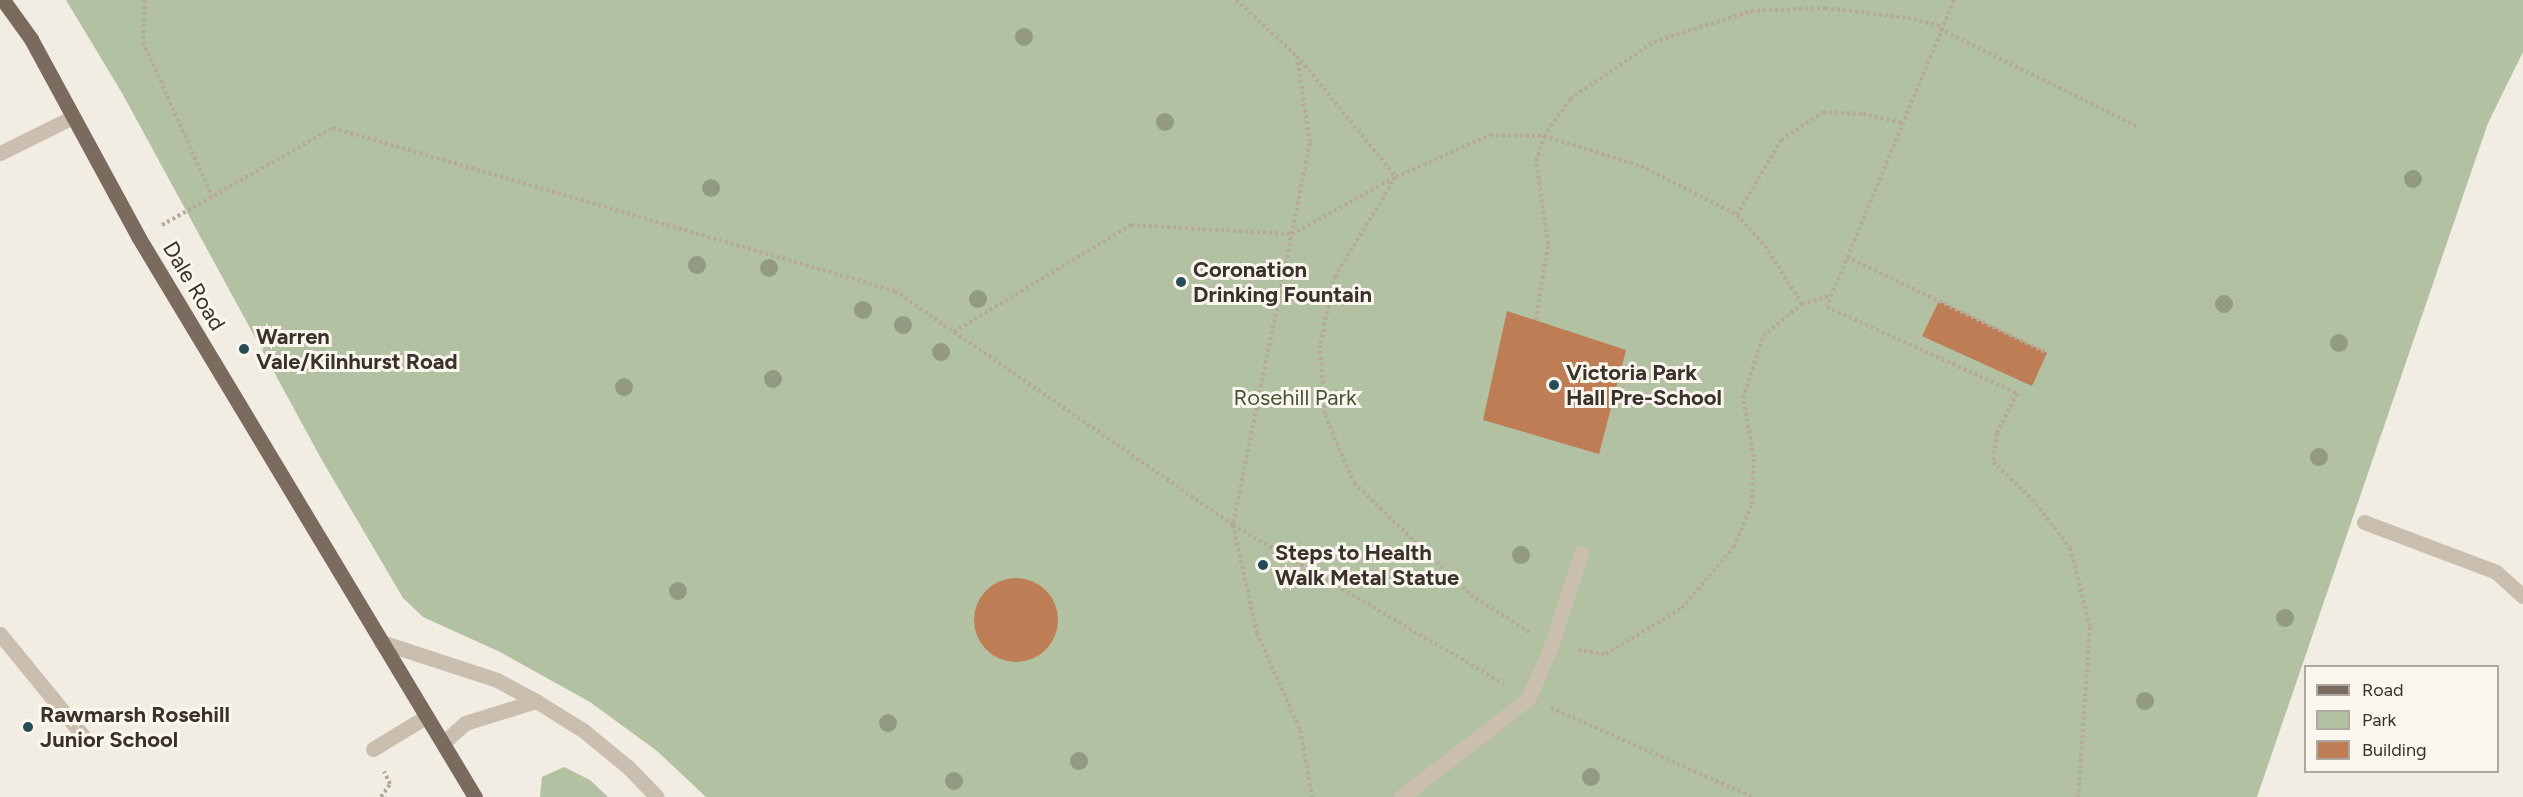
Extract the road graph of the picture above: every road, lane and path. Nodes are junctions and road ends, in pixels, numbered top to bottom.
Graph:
1 (3, 0) edge
2 (145, 0) edge
3 (1236, 0) edge
4 (1954, 0) edge
5 (1941, 28) junction
6 (1297, 56) junction
7 (73, 117) junction
8 (1901, 123) junction
9 (2139, 127) dead end
10 (1544, 136) junction
11 (0, 153) edge
12 (1396, 177) junction
13 (212, 196) junction
14 (1737, 215) junction
15 (1292, 234) junction
16 (139, 238) junction
17 (1847, 257) junction
18 (1831, 295) junction
19 (1802, 304) junction
20 (1536, 320) dead end
21 (954, 332) junction
22 (2047, 353) dead end
23 (2364, 522) dead end
24 (1233, 525) junction
25 (1581, 553) dead end
26 (2523, 596) edge
27 (0, 634) edge
28 (381, 642) junction
29 (1551, 646) junction
30 (1528, 699) junction
31 (536, 701) junction
32 (427, 716) junction
33 (84, 737) dead end
34 (443, 743) junction
35 (373, 749) dead end
36 (475, 797) edge
37 (657, 797) edge
38 (1312, 797) edge
39 (1401, 797) edge
40 (1754, 797) edge
41 (2078, 797) edge

1 - 7 main road, Dale Road
2 - 13 path
3 - 6 path
4 - 5 path
5 - 8 path
5 - 9 path
5 - 10 path
6 - 12 path
6 - 15 path
7 - 11 street
7 - 16 main road, Dale Road
8 - 14 path
8 - 17 path
10 - 12 path
10 - 14 path
10 - 20 path
12 - 15 path
12 - 29 path
13 - 16 path
13 - 21 path
14 - 19 path
15 - 21 path
15 - 24 path
16 - 28 main road, Dale Road
17 - 18 path
17 - 22 path
18 - 19 path
18 - 41 path
19 - 29 path
21 - 24 path
23 - 26 street
24 - 30 path
24 - 38 path
25 - 29 street
27 - 33 street
28 - 31 street
28 - 32 main road, Dale Road
29 - 30 street
30 - 39 street
30 - 40 path
31 - 34 street
31 - 37 street
32 - 34 main road, Dale Road
32 - 35 street
34 - 36 main road, Dale Road

